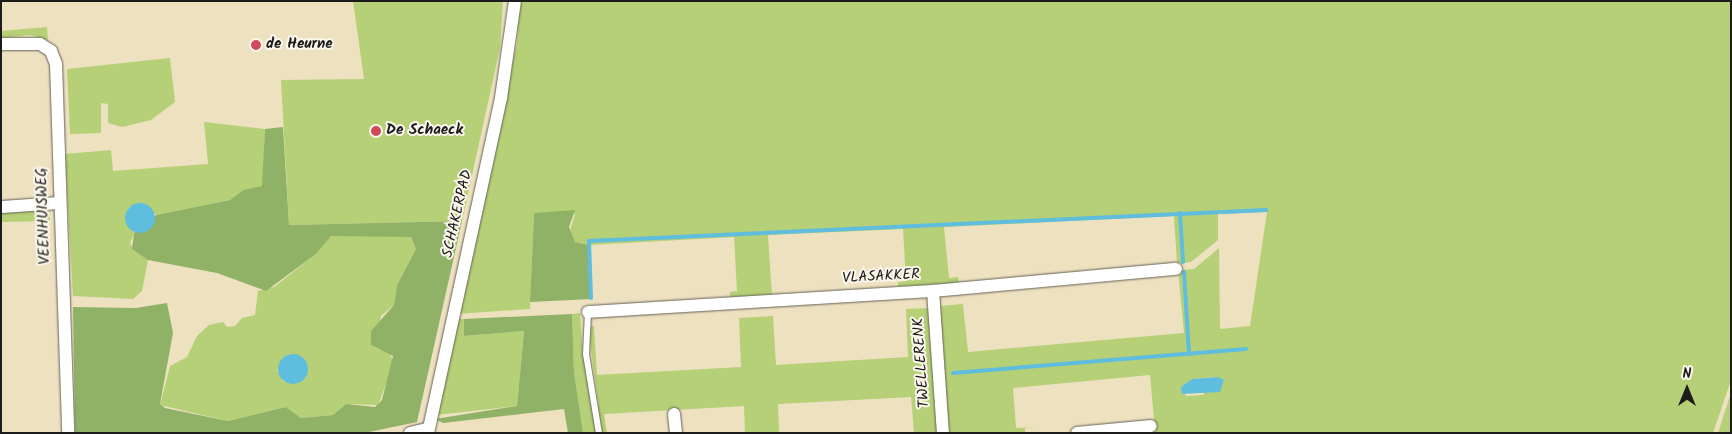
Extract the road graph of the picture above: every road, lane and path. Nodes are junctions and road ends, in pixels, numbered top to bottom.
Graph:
1 (515, 1) edge
2 (1, 44) edge
3 (60, 203) junction
4 (1, 207) edge
5 (1176, 269) dead end
6 (934, 291) junction
7 (588, 312) joint
8 (674, 414) dead end
9 (1151, 426) dead end
10 (428, 431) edge
11 (68, 433) edge
12 (410, 433) edge
13 (599, 433) edge
14 (676, 433) edge
15 (943, 433) edge
16 (1076, 433) edge

1 - 10 street, SCHAKERPAD
2 - 3 street, VEENHUISWEG
3 - 4 street
3 - 11 street, VEENHUISWEG
5 - 6 street, VLASAKKER
6 - 7 street, VLASAKKER
6 - 15 street, TWELLERENK
7 - 13 lane
8 - 14 street
9 - 16 street
10 - 12 street

